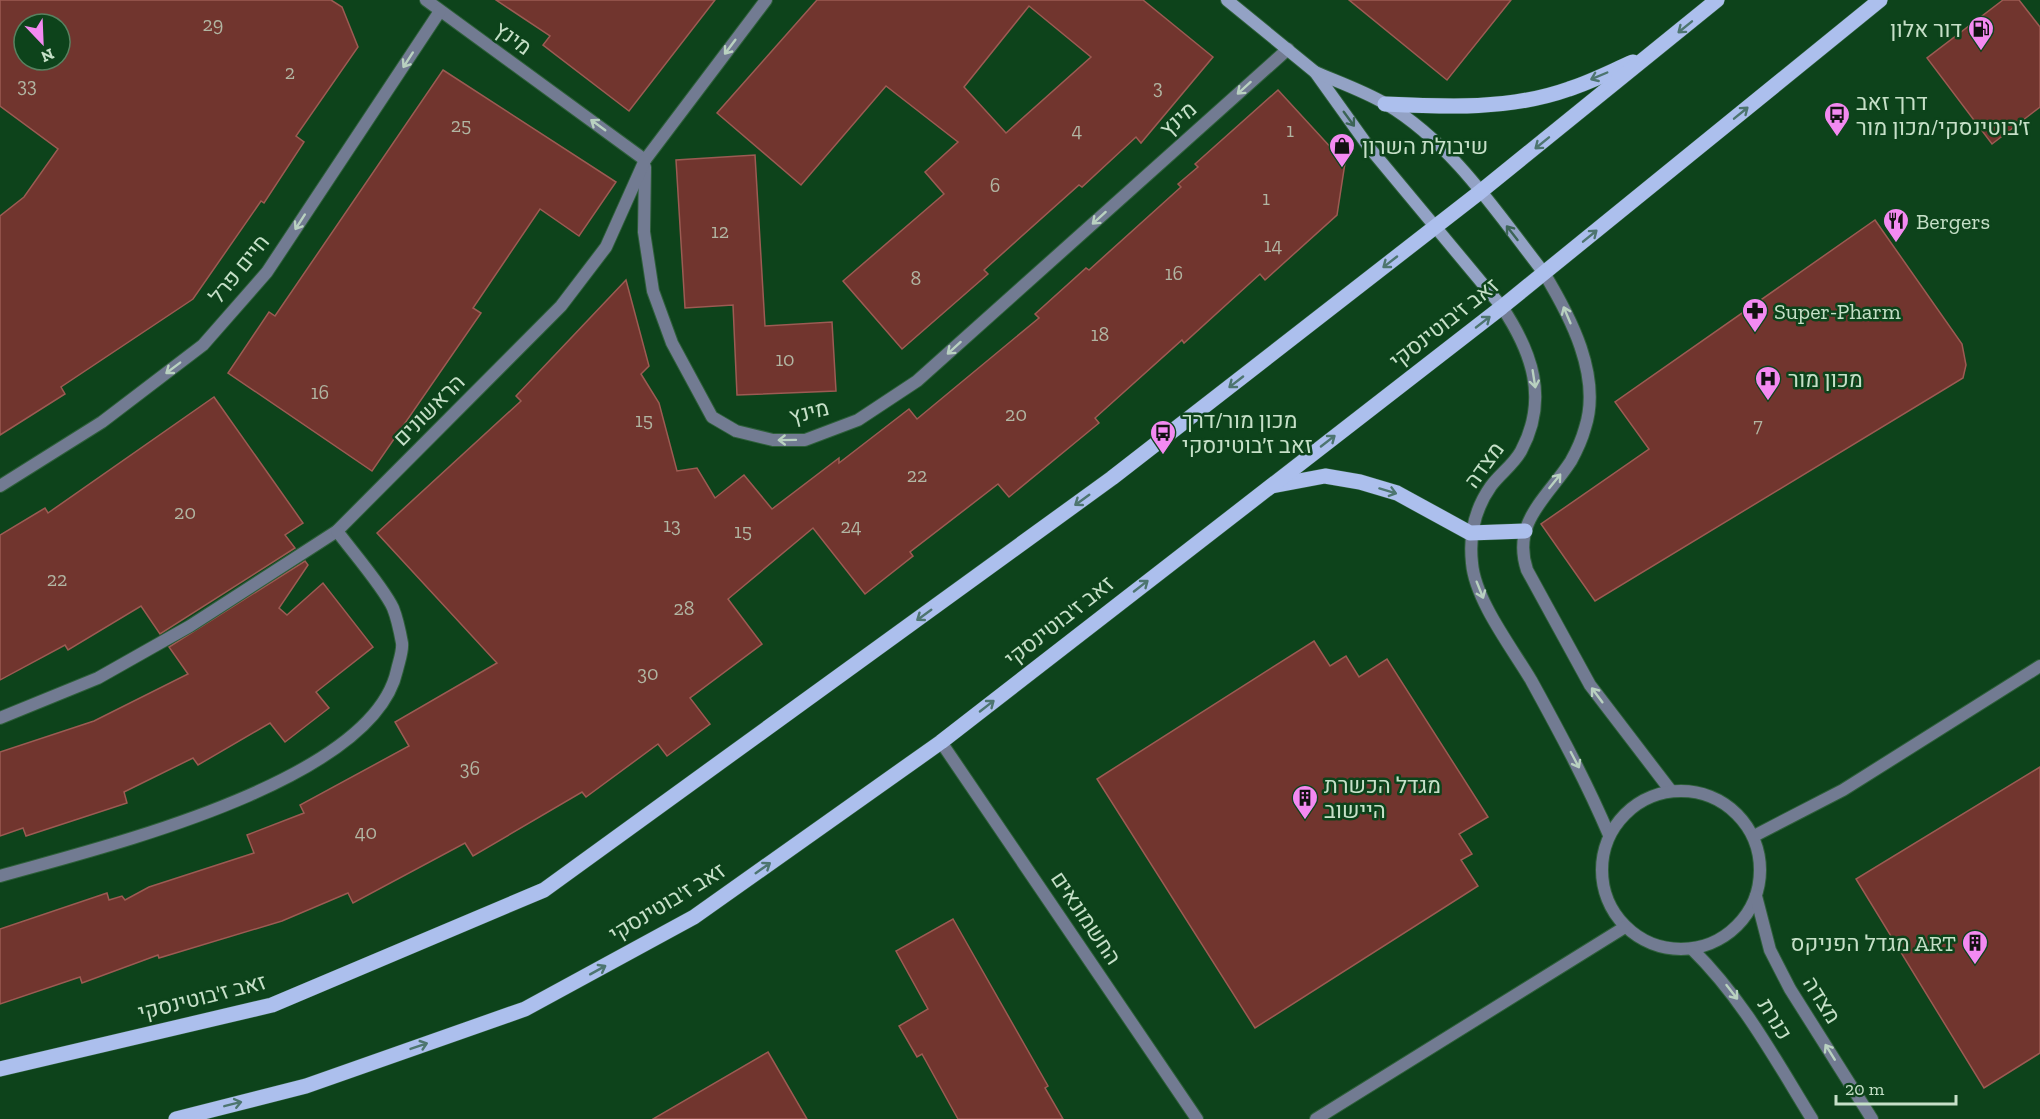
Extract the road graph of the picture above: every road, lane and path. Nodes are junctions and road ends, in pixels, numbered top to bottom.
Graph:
1 (426, 0) edge
2 (766, 0) edge
3 (1227, 0) edge
4 (1717, 0) edge
5 (1880, 0) edge
6 (440, 11) junction
7 (1288, 49) junction
8 (1653, 53) junction
9 (1315, 72) junction
10 (1385, 104) junction
11 (645, 160) junction
12 (1480, 192) junction
13 (1437, 226) junction
14 (1544, 273) junction
15 (1502, 307) junction
16 (0, 486) edge
17 (1269, 486) junction
18 (337, 531) junction
19 (1525, 531) junction
20 (1470, 533) junction
21 (2040, 666) edge
22 (0, 718) edge
23 (941, 741) junction
24 (1671, 791) junction
25 (1609, 835) junction
26 (1754, 836) junction
27 (0, 876) edge
28 (1756, 894) junction
29 (1624, 927) junction
30 (1692, 949) junction
31 (0, 1069) edge
32 (176, 1119) edge
33 (1197, 1119) edge
34 (1316, 1119) edge
35 (1812, 1119) edge
36 (1872, 1119) edge

1 - 6 street, מינץ
2 -> 11 street, הראשונים
3 - 7 street
4 -> 8 main road, זאב ז'בוטינסקי
14 -> 5 main road, זאב ז'בוטינסקי
11 -> 6 street, מינץ
6 -> 16 street, חיים פרל
7 - 9 street
7 -> 11 street, מינץ
8 -> 10 main road
8 -> 12 main road, זאב ז'בוטינסקי
9 - 10 street
9 -> 13 street, מצדה
10 - 12 street
11 - 18 street, הראשונים
12 - 13 main road, זאב ז'בוטינסקי
14 -> 12 street
13 - 15 street, מצדה
13 -> 31 main road, זאב ז'בוטינסקי
14 - 15 main road, זאב ז'בוטינסקי
19 -> 14 street
17 -> 15 main road, זאב ז'בוטינסקי
15 -> 20 street, מצדה
17 -> 20 main road
23 -> 17 main road, זאב ז'בוטינסקי
18 - 22 street, הראשונים
18 - 27 street
19 - 20 main road
24 -> 19 street
20 -> 25 street, מצדה
21 - 26 street
32 -> 23 main road, זאב ז'בוטינסקי
23 - 33 street, החשמונאים
24 - 25 street
24 - 26 street
25 - 29 street
26 - 28 street
28 - 30 street
36 -> 28 street, מצדה
29 - 30 street
29 - 34 street
30 -> 35 street, כנרת

